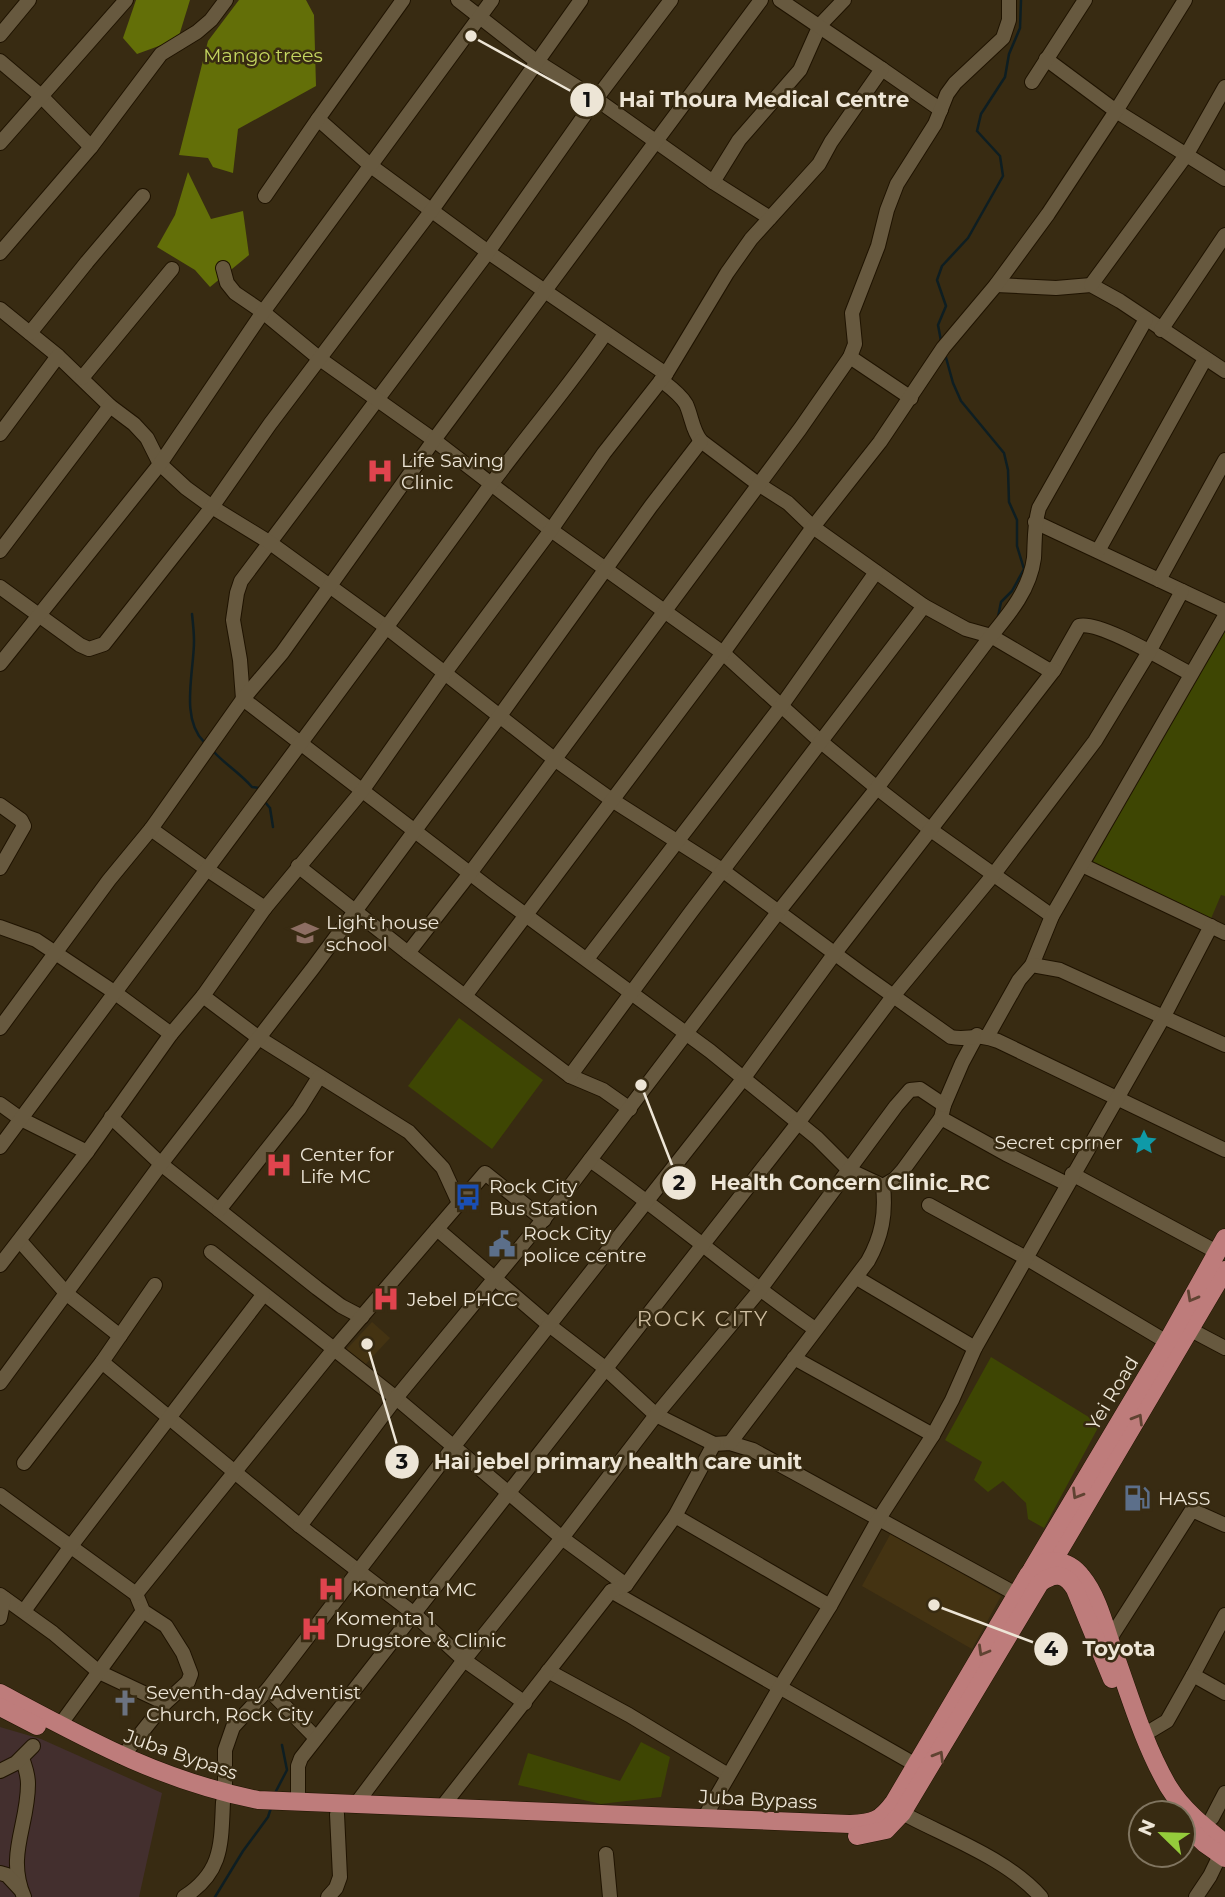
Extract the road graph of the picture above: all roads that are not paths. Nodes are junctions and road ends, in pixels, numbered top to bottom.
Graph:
1 (29, 0) edge
2 (126, 0) edge
3 (226, 0) edge
4 (403, 0) edge
5 (458, 0) edge
6 (492, 0) edge
7 (581, 0) edge
8 (671, 0) edge
9 (761, 0) edge
10 (780, 0) edge
11 (844, 0) edge
12 (1009, 0) edge
13 (1086, 0) edge
14 (1185, 0) edge
15 (479, 17) junction
16 (820, 25) junction
17 (0, 35) edge
18 (1046, 59) junction
19 (0, 61) edge
20 (536, 61) junction
21 (882, 69) junction
22 (1032, 82) dead end
23 (1225, 87) edge
24 (40, 95) junction
25 (596, 99) junction
26 (941, 110) junction
27 (1116, 111) junction
28 (318, 118) junction
29 (0, 143) edge
30 (657, 143) junction
31 (91, 147) junction
32 (1187, 154) junction
33 (371, 166) junction
34 (1225, 178) edge
35 (713, 182) junction
36 (144, 196) dead end
37 (265, 196) dead end
38 (432, 211) junction
39 (770, 218) junction
40 (1225, 234) edge
41 (488, 252) junction
42 (0, 253) edge
43 (223, 268) dead end
44 (172, 269) dead end
45 (996, 285) junction
46 (1091, 285) junction
47 (546, 293) junction
48 (263, 312) junction
49 (3, 318) edge
50 (1146, 319) junction
51 (1161, 330) junction
52 (30, 333) junction
53 (605, 334) junction
54 (58, 356) junction
55 (850, 357) junction
56 (320, 359) junction
57 (1205, 359) junction
58 (1225, 371) edge
59 (664, 377) junction
60 (82, 378) junction
61 (378, 398) junction
62 (911, 398) junction
63 (110, 406) junction
64 (0, 434) edge
65 (434, 440) junction
66 (702, 441) junction
67 (1225, 460) edge
68 (160, 464) junction
69 (492, 483) junction
70 (758, 484) junction
71 (212, 506) junction
72 (1035, 522) junction
73 (813, 527) junction
74 (551, 530) junction
75 (269, 542) junction
76 (0, 551) edge
77 (1098, 551) junction
78 (608, 568) junction
79 (876, 572) junction
80 (1159, 580) junction
81 (0, 587) edge
82 (329, 587) junction
83 (1182, 591) junction
84 (924, 606) junction
85 (663, 611) junction
86 (1225, 611) edge
87 (1225, 616) edge
88 (39, 617) junction
89 (386, 627) junction
90 (991, 636) junction
91 (1149, 652) junction
92 (723, 653) junction
93 (0, 664) edge
94 (1054, 670) junction
95 (444, 674) junction
96 (1191, 674) junction
97 (243, 699) junction
98 (782, 705) junction
99 (499, 717) junction
100 (820, 741) junction
101 (301, 744) junction
102 (553, 758) junction
103 (877, 789) junction
104 (362, 791) junction
105 (612, 800) junction
106 (0, 805) edge
107 (151, 829) junction
108 (415, 829) junction
109 (931, 830) junction
110 (676, 841) junction
111 (1082, 865) junction
112 (298, 866) junction
113 (0, 868) edge
114 (208, 870) junction
115 (723, 870) junction
116 (471, 872) junction
117 (994, 874) junction
118 (265, 908) junction
119 (355, 911) junction
120 (779, 911) junction
121 (527, 915) junction
122 (1052, 916) junction
123 (0, 928) edge
124 (1218, 930) edge
125 (408, 953) junction
126 (835, 953) junction
127 (55, 954) junction
128 (587, 959) junction
129 (1032, 965) junction
130 (631, 991) junction
131 (114, 992) junction
132 (894, 995) junction
133 (203, 996) junction
134 (465, 996) junction
135 (1164, 1016) junction
136 (0, 1028) edge
137 (171, 1034) junction
138 (687, 1034) junction
139 (982, 1036) junction
140 (259, 1038) junction
141 (1225, 1045) edge
142 (570, 1076) junction
143 (319, 1077) junction
144 (743, 1079) junction
145 (1116, 1097) junction
146 (0, 1104) edge
147 (630, 1109) junction
148 (943, 1111) junction
149 (111, 1117) junction
150 (22, 1119) junction
151 (799, 1123) junction
152 (0, 1147) edge
153 (1225, 1150) edge
154 (87, 1152) junction
155 (590, 1160) junction
156 (161, 1164) junction
157 (849, 1170) junction
158 (1070, 1179) junction
159 (883, 1186) junction
160 (646, 1199) junction
161 (459, 1203) junction
162 (929, 1205) dead end
163 (219, 1210) junction
164 (544, 1220) junction
165 (437, 1229) junction
166 (20, 1241) junction
167 (702, 1244) junction
168 (1221, 1245) edge
169 (211, 1252) dead end
170 (1026, 1258) junction
171 (0, 1265) edge
172 (1225, 1270) edge
173 (857, 1278) junction
174 (495, 1280) junction
175 (155, 1285) dead end
176 (759, 1291) junction
177 (67, 1294) junction
178 (264, 1295) junction
179 (362, 1317) junction
180 (548, 1325) junction
181 (815, 1329) junction
182 (1191, 1330) junction
183 (120, 1336) junction
184 (1167, 1342) junction
185 (975, 1348) junction
186 (1225, 1348) edge
187 (334, 1349) junction
188 (794, 1358) junction
189 (102, 1362) junction
190 (605, 1367) junction
191 (0, 1383) edge
192 (396, 1398) junction
193 (656, 1415) junction
194 (170, 1417) junction
195 (933, 1435) junction
196 (730, 1443) junction
197 (713, 1444) junction
198 (454, 1446) junction
199 (24, 1464) dead end
200 (235, 1471) junction
201 (510, 1492) junction
202 (0, 1494) edge
203 (675, 1516) junction
204 (878, 1520) junction
205 (1225, 1525) edge
206 (300, 1526) junction
207 (562, 1538) junction
208 (71, 1546) junction
209 (1054, 1561) junction
210 (359, 1570) junction
211 (1036, 1576) junction
212 (625, 1585) junction
213 (611, 1591) junction
214 (136, 1594) junction
215 (1016, 1594) junction
216 (2, 1596) edge
217 (830, 1606) junction
218 (24, 1611) junction
219 (143, 1611) junction
220 (413, 1613) junction
221 (1225, 1615) edge
222 (0, 1618) edge
223 (1111, 1637) dead end
224 (464, 1660) junction
225 (548, 1671) junction
226 (99, 1672) junction
227 (1193, 1675) junction
228 (780, 1687) junction
229 (268, 1689) junction
230 (0, 1693) edge
231 (1225, 1693) edge
232 (165, 1703) junction
233 (525, 1703) junction
234 (0, 1707) edge
235 (60, 1725) junction
236 (1147, 1733) dead end
237 (316, 1738) junction
238 (33, 1746) dead end
239 (122, 1757) junction
240 (22, 1758) junction
241 (916, 1765) junction
242 (0, 1771) edge
243 (728, 1775) junction
244 (1225, 1793) edge
245 (224, 1798) junction
246 (1164, 1799) edge
247 (298, 1802) junction
248 (356, 1804) junction
249 (442, 1807) junction
250 (337, 1814) junction
251 (902, 1814) junction
252 (704, 1818) junction
253 (1212, 1818) dead end
254 (1197, 1836) edge
255 (1225, 1844) edge
256 (607, 1854) dead end
257 (1225, 1858) edge
258 (0, 1872) edge
259 (22, 1894) edge
260 (184, 1897) edge
261 (328, 1897) edge
262 (610, 1897) edge
263 (1041, 1897) edge
264 (1196, 1897) edge

1 - 17 street
2 - 24 street
3 - 31 street
4 - 28 street
5 - 15 street
6 - 15 street
7 - 20 street
8 - 25 street
9 - 30 street
10 - 16 street
11 - 16 street
12 - 26 street
13 - 18 street
14 - 27 street
15 - 20 street
15 - 33 street
16 - 21 street
16 - 35 street
18 - 22 street
18 - 27 street
19 - 24 street
20 - 25 street
20 - 38 street
21 - 26 street
21 - 39 street
23 - 32 street
24 - 29 street
24 - 31 street
25 - 30 street
25 - 41 street
26 - 55 street
27 - 32 street
27 - 45 street
28 - 33 street
28 - 37 street
30 - 35 street
30 - 47 street
31 - 42 street
32 - 34 street
32 - 46 street
33 - 38 street
33 - 48 street
35 - 39 street
36 - 52 street
38 - 41 street
38 - 56 street
39 - 59 street
40 - 51 street
41 - 47 street
41 - 61 street
43 - 48 street
44 - 60 street
45 - 46 street
45 - 62 street
46 - 50 street
47 - 53 street
47 - 65 street
48 - 56 street
48 - 68 street
49 - 52 street
50 - 51 street
50 - 72 street
51 - 57 street
52 - 54 street
53 - 59 street
53 - 69 street
54 - 60 street
54 - 64 street
55 - 62 street
55 - 70 street
56 - 61 street
56 - 71 street
57 - 58 street
57 - 77 street
59 - 66 street
59 - 74 street
60 - 63 street
61 - 65 street
61 - 75 street
62 - 73 street
63 - 68 street
63 - 76 street
65 - 69 street
65 - 82 street
66 - 70 street
66 - 78 street
67 - 80 street
68 - 71 street
68 - 88 street
69 - 74 street
69 - 89 street
70 - 73 street
70 - 85 street
71 - 75 street
71 - 88 street
72 - 77 street
72 - 90 street
73 - 79 street
73 - 92 street
74 - 78 street
74 - 95 street
75 - 82 street
75 - 97 street
77 - 80 street
78 - 85 street
78 - 99 street
79 - 84 street
79 - 98 street
80 - 83 street
81 - 88 street
82 - 89 street
82 - 97 street
83 - 86 street
83 - 91 street
84 - 90 street
84 - 100 street
85 - 92 street
85 - 102 street
87 - 96 street
88 - 93 street
89 - 95 street
89 - 101 street
90 - 94 street
90 - 103 street
91 - 94 street
91 - 96 street
91 - 117 street
92 - 98 street
92 - 105 street
94 - 109 street
95 - 99 street
95 - 104 street
96 - 111 street
97 - 101 street
97 - 107 street
98 - 100 street
98 - 110 street
99 - 102 street
99 - 108 street
100 - 103 street
100 - 115 street
101 - 104 street
101 - 114 street
102 - 105 street
102 - 116 street
103 - 109 street
103 - 120 street
104 - 108 street
104 - 112 street
105 - 110 street
105 - 121 street
106 - 113 street
107 - 114 street
107 - 127 street
108 - 116 street
108 - 119 street
109 - 117 street
109 - 126 street
110 - 115 street
110 - 128 street
111 - 122 street
111 - 124 street
112 - 118 street
112 - 119 street
114 - 118 street
114 - 131 street
115 - 120 street
115 - 130 street
116 - 121 street
116 - 125 street
117 - 122 street
117 - 132 street
118 - 133 street
119 - 125 street
119 - 140 street
120 - 126 street
120 - 138 street
121 - 128 street
121 - 134 street
122 - 129 street
123 - 127 street
124 - 135 street
125 - 134 street
126 - 132 street
126 - 144 street
127 - 131 street
127 - 136 street
128 - 130 street
129 - 135 street
129 - 139 street
130 - 138 street
130 - 142 street
131 - 137 street
131 - 150 street
132 - 139 street
132 - 151 street
133 - 137 street
133 - 140 street
134 - 142 street
135 - 141 street
135 - 145 street
137 - 149 street
138 - 144 street
138 - 147 street
139 - 145 street
139 - 148 street
140 - 143 street
140 - 156 street
142 - 147 street
143 - 161 street
143 - 163 street
144 - 151 street
144 - 160 street
145 - 153 street
145 - 158 street
146 - 150 street
147 - 155 street
148 - 157 street
148 - 158 street
148 - 159 street
149 - 154 street
149 - 156 street
150 - 152 street
150 - 154 street
151 - 157 street
151 - 167 street
154 - 166 street
155 - 160 street
155 - 164 street
156 - 163 street
156 - 177 street
157 - 159 street
157 - 176 street
158 - 168 street
158 - 170 street
159 - 173 street
160 - 167 street
160 - 180 street
161 - 164 street
161 - 165 street
162 - 170 street
163 - 179 street
164 - 174 street
165 - 174 street
165 - 179 street
166 - 171 street
166 - 177 street
167 - 176 street
167 - 190 street
168 -> 184 main road, Yei Road
169 - 178 street
170 - 184 street
170 - 185 street
172 - 182 main road, Yei Road
173 - 181 street
173 - 185 street
174 - 180 street
174 - 192 street
175 - 183 street
176 - 181 street
176 - 193 street
177 - 183 street
177 - 191 street
178 - 187 street
178 - 194 street
179 - 187 street
180 - 190 street
180 - 198 street
181 - 188 street
182 - 186 street
209 -> 182 main road, Yei Road
183 - 189 street
184 -> 211 main road, Yei Road
185 - 195 street
187 - 192 street
187 - 200 street
188 - 195 street
188 - 196 street
189 - 194 street
189 - 199 street
190 - 193 street
190 - 201 street
192 - 198 street
192 - 206 street
193 - 197 street
193 - 207 street
194 - 200 street
194 - 208 street
195 - 204 street
196 - 197 street
196 - 204 street
197 - 203 street
198 - 201 street
198 - 210 street
200 - 206 street
200 - 214 street
201 - 207 street
201 - 220 street
202 - 208 street
203 - 212 street
203 - 217 street
204 - 215 street
204 - 217 street
205 - 223 street
206 - 210 street
207 - 212 street
207 - 224 street
208 - 214 street
208 - 218 street
209 - 211 main road, Yei Road
209 - 255 main road
210 - 220 street
210 - 229 street
211 - 215 main road, Juba Bypass
211 - 246 main road
251 -> 211 main road, Juba Bypass
212 - 213 street
213 - 225 street
213 - 228 street
214 - 219 street
215 -> 241 main road, Juba Bypass
216 - 218 street
216 - 222 street
217 - 228 street
218 - 226 street
219 - 226 street
219 - 232 street
220 - 224 street
220 - 237 street
221 - 227 street
224 - 233 street
224 - 248 street
225 - 233 street
225 - 243 street
226 - 232 street
226 - 235 street
227 - 231 street
227 - 236 street
228 - 241 street
228 - 243 street
229 - 237 street
229 - 245 street
230 - 235 main road, Juba Bypass
232 - 239 street
233 - 249 street
234 - 245 main road, Juba Bypass
235 - 239 main road, Juba Bypass
237 - 247 street
238 - 240 street
239 - 245 main road, Juba Bypass
240 - 242 street
240 - 259 street
241 - 252 main road, Juba Bypass
243 - 252 street
244 - 253 street
245 - 247 main road, Juba Bypass
245 - 250 main road, Juba Bypass
245 - 260 street
247 - 248 main road, Juba Bypass
248 - 249 main road, Juba Bypass
249 - 252 main road, Juba Bypass
250 - 251 main road, Juba Bypass
250 - 261 street
251 - 263 street
254 - 257 main road
255 - 264 street
256 - 262 street
258 - 259 street

